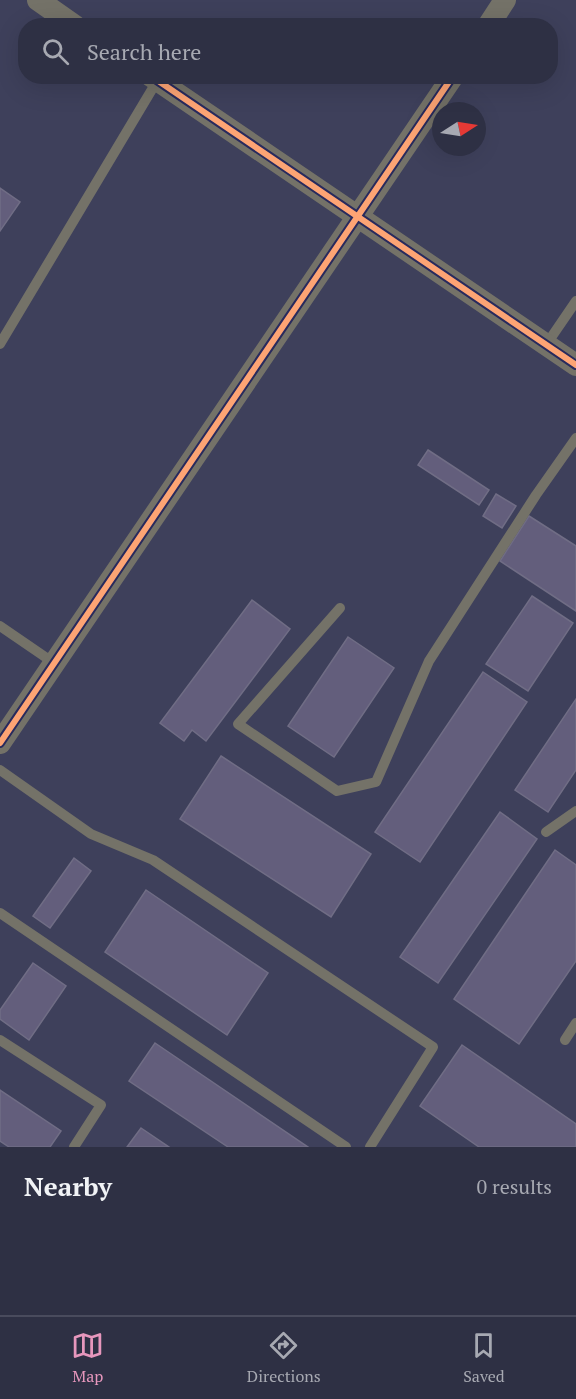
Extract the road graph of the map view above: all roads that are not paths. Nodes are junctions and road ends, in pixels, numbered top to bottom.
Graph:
1 (38, 0) edge
2 (505, 0) edge
3 (64, 18) edge
4 (493, 18) edge
5 (151, 84) edge
6 (161, 84) edge
7 (448, 84) edge
8 (358, 217) junction
9 (576, 301) edge
10 (0, 344) edge
11 (546, 345) junction
12 (576, 365) edge
13 (576, 438) edge
14 (340, 608) dead end
15 (0, 626) edge
16 (54, 663) junction
17 (0, 742) edge
18 (0, 770) edge
19 (576, 811) edge
20 (546, 832) dead end
21 (0, 913) edge
22 (576, 1023) edge
23 (0, 1040) edge
24 (565, 1040) dead end
25 (74, 1147) edge
26 (346, 1147) edge
27 (370, 1147) edge

1 - 3 street
2 - 4 street
5 - 10 lane
6 - 8 street
7 - 8 street
8 - 11 street
8 - 16 street
9 - 11 lane
11 - 12 street
13 - 14 lane
15 - 16 lane
16 - 17 street
18 - 27 lane
19 - 20 lane
21 - 26 lane
22 - 24 lane
23 - 25 lane

